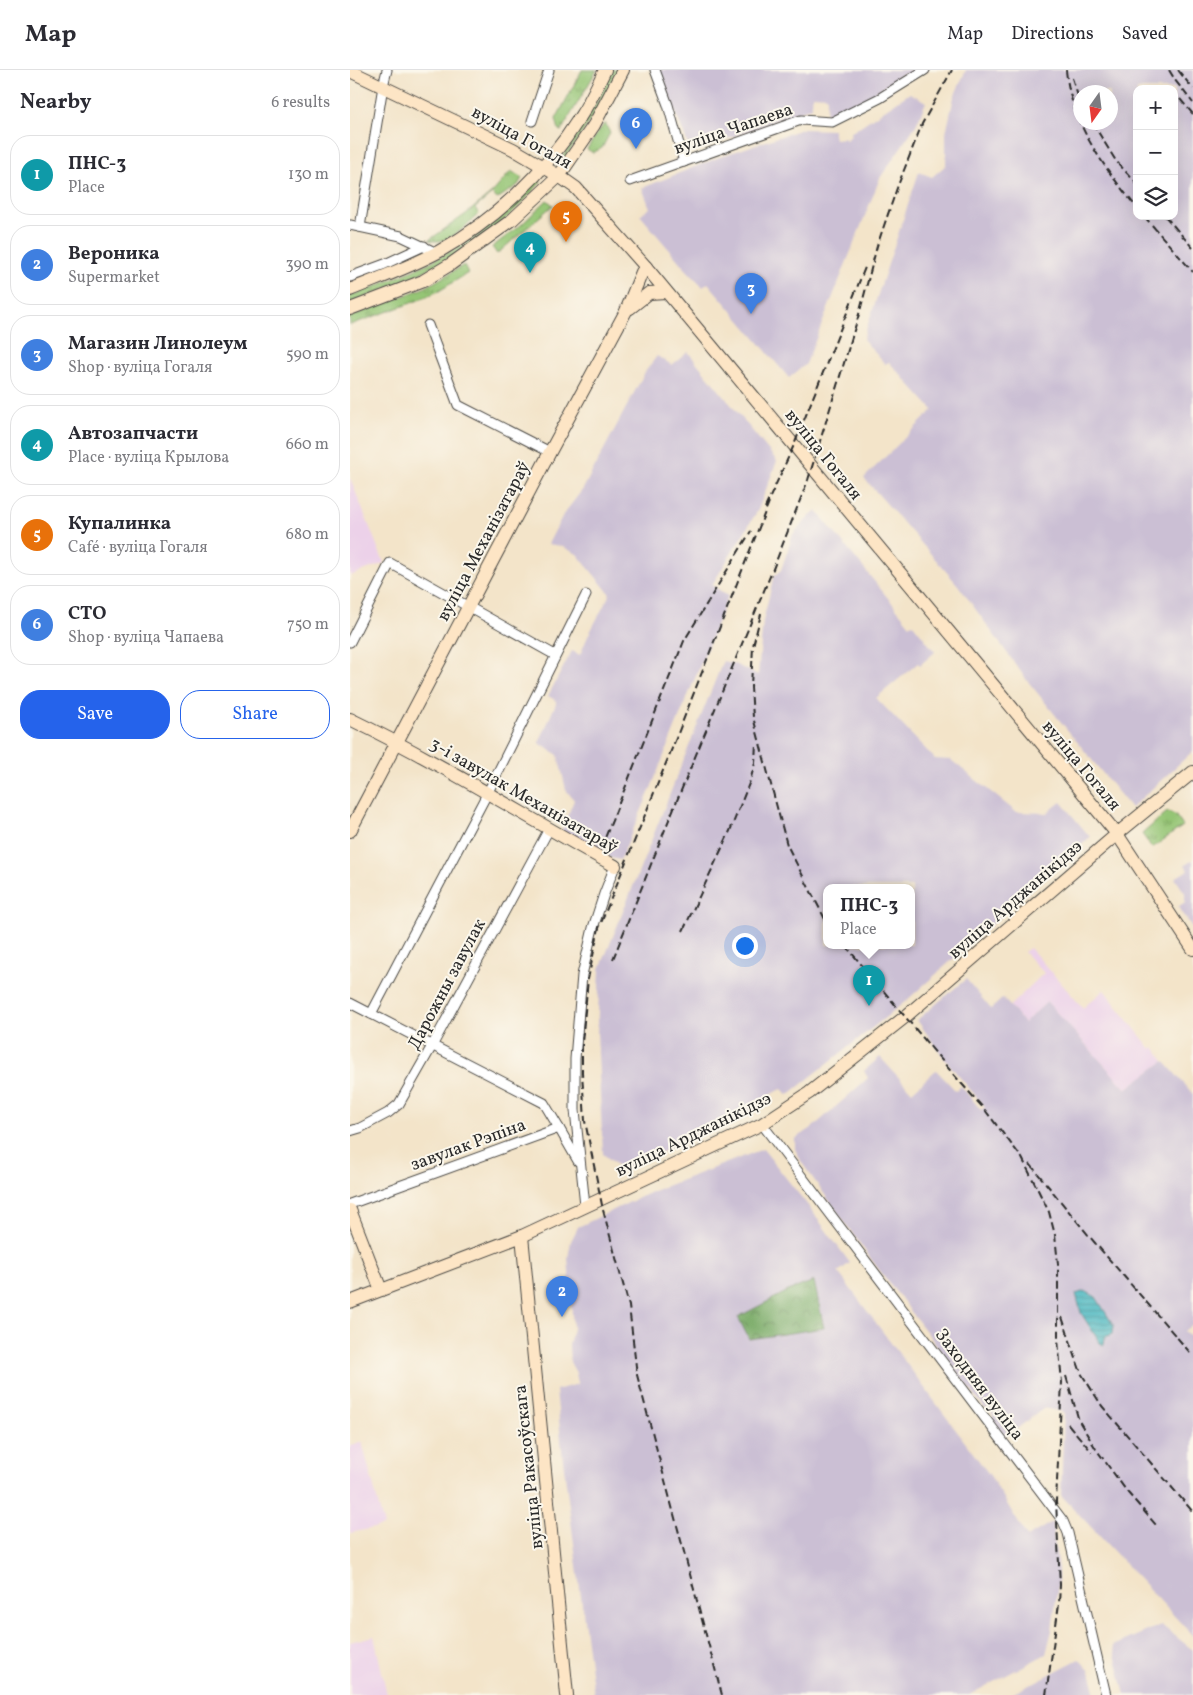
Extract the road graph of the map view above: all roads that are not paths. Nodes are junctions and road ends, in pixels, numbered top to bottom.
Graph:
1 (350, 70) edge
2 (387, 70) edge
3 (549, 70) edge
4 (605, 70) edge
5 (623, 70) edge
6 (655, 70) edge
7 (925, 70) edge
8 (383, 86) junction
9 (532, 121) dead end
10 (684, 162) junction
11 (544, 167) junction
12 (559, 176) junction
13 (630, 181) dead end
14 (350, 225) edge
15 (360, 227) junction
16 (424, 246) junction
17 (437, 252) junction
18 (646, 267) junction
19 (350, 277) edge
20 (350, 290) edge
21 (666, 292) junction
22 (350, 309) edge
23 (626, 311) junction
24 (428, 325) dead end
25 (550, 452) junction
26 (586, 595) dead end
27 (468, 607) junction
28 (350, 642) edge
29 (555, 655) junction
30 (350, 718) edge
31 (398, 742) junction
32 (1193, 772) edge
33 (488, 792) junction
34 (549, 829) junction
35 (350, 830) edge
36 (1117, 834) junction
37 (615, 866) joint
38 (1193, 949) edge
39 (350, 1003) edge
40 (371, 1014) junction
41 (432, 1046) junction
42 (762, 1124) junction
43 (559, 1128) junction
44 (350, 1131) edge
45 (580, 1164) junction
46 (350, 1204) edge
47 (585, 1206) junction
48 (350, 1210) edge
49 (522, 1236) junction
50 (381, 1290) junction
51 (350, 1302) edge
52 (567, 1695) edge
53 (1106, 1695) edge

1 - 8 main road, вуліца Гогаля
2 - 8 street
3 - 9 street
4 - 11 main road
5 - 12 main road
6 - 10 street
7 - 10 street, вуліца Чапаева
8 - 11 main road, вуліца Гогаля
8 - 15 street
10 - 13 street, вуліца Чапаева
11 - 12 main road, вуліца Гогаля
11 - 17 main road
12 - 18 main road, вуліца Гогаля
12 - 22 main road
14 - 15 street
15 - 16 street
16 - 17 street
16 - 19 street
17 - 20 main road
18 - 21 main road, вуліца Гогаля
18 - 23 main road, вуліца Механізатараў
21 - 23 main road
21 - 36 main road, вуліца Гогаля
23 - 25 main road, вуліца Механізатараў
24 - 25 street
25 - 27 main road, вуліца Механізатараў
26 - 29 street
27 - 28 street
27 - 29 street
27 - 31 main road, вуліца Механізатараў
29 - 33 street
30 - 31 main road, 3-і завулак Механізатараў
31 - 33 main road, 3-і завулак Механізатараў
31 - 35 main road, вуліца Механізатараў
32 - 36 main road, вуліца Арджанікідзэ
33 - 34 main road, 3-і завулак Механізатараў
33 - 40 street
34 - 37 main road, 3-і завулак Механізатараў
34 - 41 street, Дарожны завулак
36 - 38 main road, вуліца Гогаля
36 - 42 main road, вуліца Арджанікідзэ
37 - 45 street, 3-і завулак Механізатараў
39 - 40 street
40 - 41 street
41 - 43 street
41 - 44 street, Дарожны завулак
42 - 47 main road, вуліца Арджанікідзэ
42 - 53 street, Заходняя вуліца
43 - 45 street
43 - 46 street, завулак Рэпіна
45 - 47 street, 3-і завулак Механізатараў
47 - 49 main road, вуліца Арджанікідзэ
48 - 50 main road
49 - 50 main road, вуліца Арджанікідзэ
49 - 52 main road, вуліца Ракасоўскага
50 - 51 main road, вуліца Арджанікідзэ

